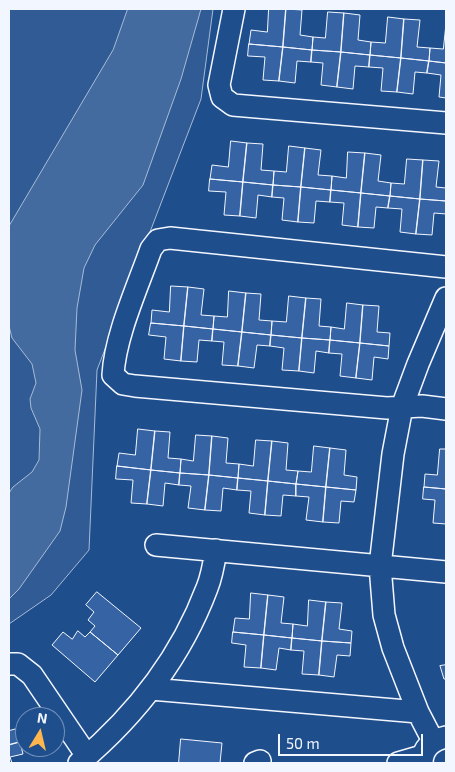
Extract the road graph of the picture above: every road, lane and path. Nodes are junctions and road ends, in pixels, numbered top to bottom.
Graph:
1 (234, 9) edge
2 (446, 123) edge
3 (446, 267) edge
4 (446, 298) edge
5 (402, 407) junction
6 (446, 408) edge
7 (156, 545) dead end
8 (216, 550) junction
9 (380, 566) junction
10 (446, 572) edge
11 (9, 664) edge
12 (151, 689) junction
13 (418, 712) junction
14 (430, 749) edge
15 (83, 760) edge
16 (398, 763) edge

1 - 2 street
3 - 5 street
4 - 5 street
5 - 6 street
5 - 9 street
7 - 8 street
8 - 9 street
8 - 12 street
9 - 10 street
9 - 13 street
11 - 15 street
12 - 13 street
12 - 15 street
13 - 14 street
14 - 16 street

